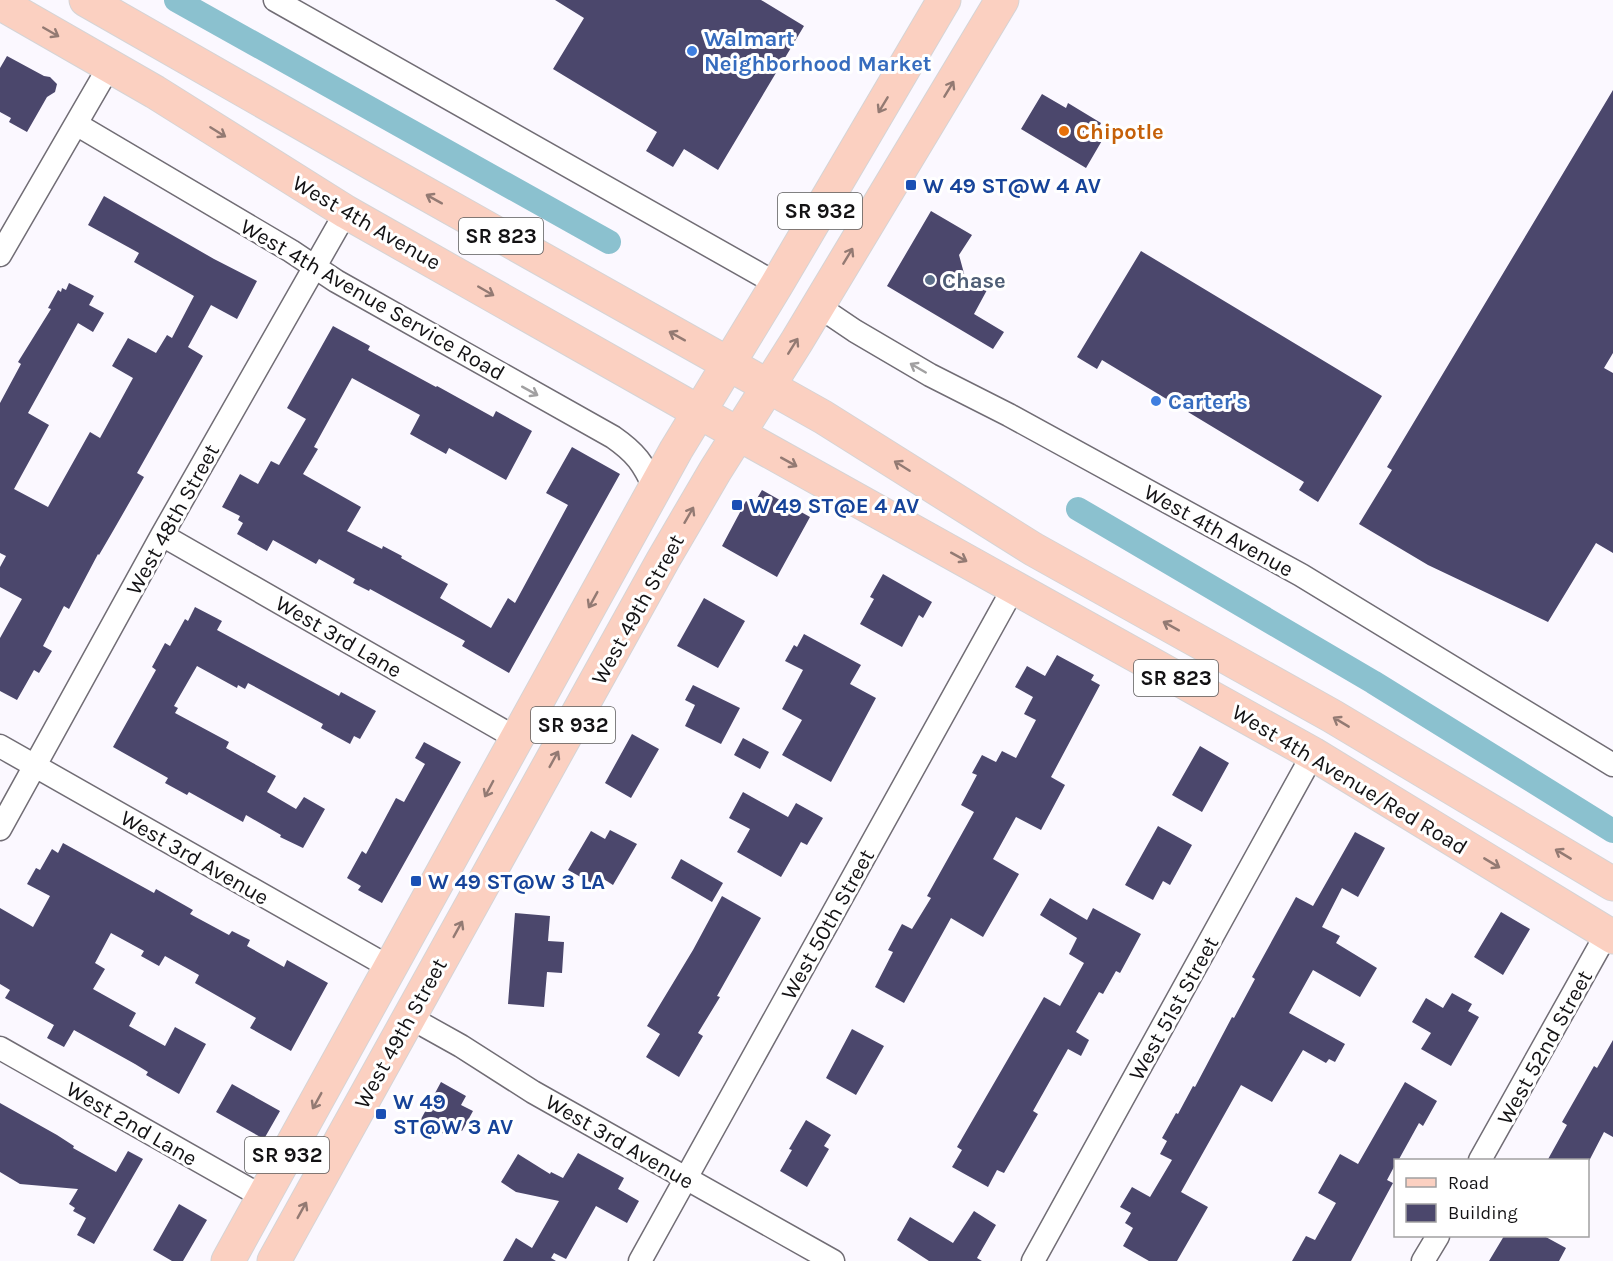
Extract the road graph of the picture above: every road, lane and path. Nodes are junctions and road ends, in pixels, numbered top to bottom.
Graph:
1 (86, 0) edge
2 (275, 0) edge
3 (945, 0) edge
4 (1002, 0) edge
5 (0, 3) edge
6 (183, 54) junction
7 (110, 65) junction
8 (76, 124) junction
9 (346, 212) junction
10 (0, 255) edge
11 (315, 267) junction
12 (777, 284) junction
13 (818, 306) junction
14 (728, 364) junction
15 (768, 386) junction
16 (699, 412) junction
17 (738, 434) junction
18 (655, 489) junction
19 (162, 534) junction
20 (1014, 587) junction
21 (516, 738) junction
22 (0, 746) edge
23 (1313, 754) junction
24 (34, 765) junction
25 (1613, 765) edge
26 (1510, 823) junction
27 (0, 829) edge
28 (1613, 884) edge
29 (415, 926) junction
30 (1610, 935) edge
31 (391, 968) junction
32 (409, 1017) junction
33 (0, 1048) edge
34 (346, 1050) junction
35 (1481, 1159) edge
36 (685, 1179) junction
37 (263, 1197) junction
38 (1437, 1237) edge
39 (228, 1261) edge
40 (274, 1261) edge
41 (640, 1261) edge
42 (834, 1261) edge
43 (1033, 1261) edge
44 (1424, 1261) edge

1 - 6 main road, SR 823
2 - 12 street
3 -> 12 main road, West 49th Street / SR 932
13 -> 4 main road, West 49th Street / SR 932
5 -> 7 main road, West 4th Avenue / SR 823
6 - 7 main road
14 -> 6 main road, SR 823
7 - 8 street
7 -> 9 main road, West 4th Avenue / SR 823
8 - 10 street
8 - 11 street, West 4th Avenue Service Road
9 - 11 street, West 48th Street
9 -> 16 main road, West 4th Avenue / SR 823
11 -> 18 street, West 4th Avenue Service Road
11 - 19 street, West 48th Street
12 - 14 main road, West 49th Street / SR 932
15 -> 13 main road, West 49th Street / SR 932
25 -> 13 street, West 4th Avenue
14 - 15 main road, SR 823
14 - 16 main road, West 49th Street / SR 932
15 - 17 main road, West 49th Street / SR 932
26 -> 15 main road, West 4th Avenue/Red Road / SR 823
16 - 17 main road, West 4th Avenue / SR 823
16 - 18 main road, West 49th Street / SR 932
17 -> 20 main road, West 4th Avenue/Red Road / SR 823
32 -> 17 main road, West 49th Street / SR 932
18 -> 21 main road, West 49th Street / SR 932
19 - 21 street, West 3rd Lane
19 - 24 street, West 48th Street
20 - 23 main road, West 4th Avenue/Red Road / SR 823
20 - 36 street, West 50th Street
21 -> 29 main road, West 49th Street / SR 932
22 - 24 street, West 3rd Avenue
23 - 26 main road
23 -> 30 main road, West 4th Avenue/Red Road / SR 823
23 - 43 street, West 51st Street
24 - 27 street, West 48th Street
24 - 31 street, West 3rd Avenue
28 -> 26 main road, West 4th Avenue/Red Road / SR 823
29 - 31 main road, West 49th Street / SR 932
29 - 32 main road
30 - 35 street, West 52nd Street
31 - 34 main road, West 49th Street / SR 932
32 - 34 main road
32 - 36 street, West 3rd Avenue
40 -> 32 main road, West 49th Street / SR 932
33 - 37 street, West 2nd Lane
34 -> 37 main road, West 49th Street / SR 932
36 - 41 street, West 50th Street
36 - 42 street, West 3rd Avenue
37 - 39 main road, West 49th Street / SR 932
38 - 44 street

